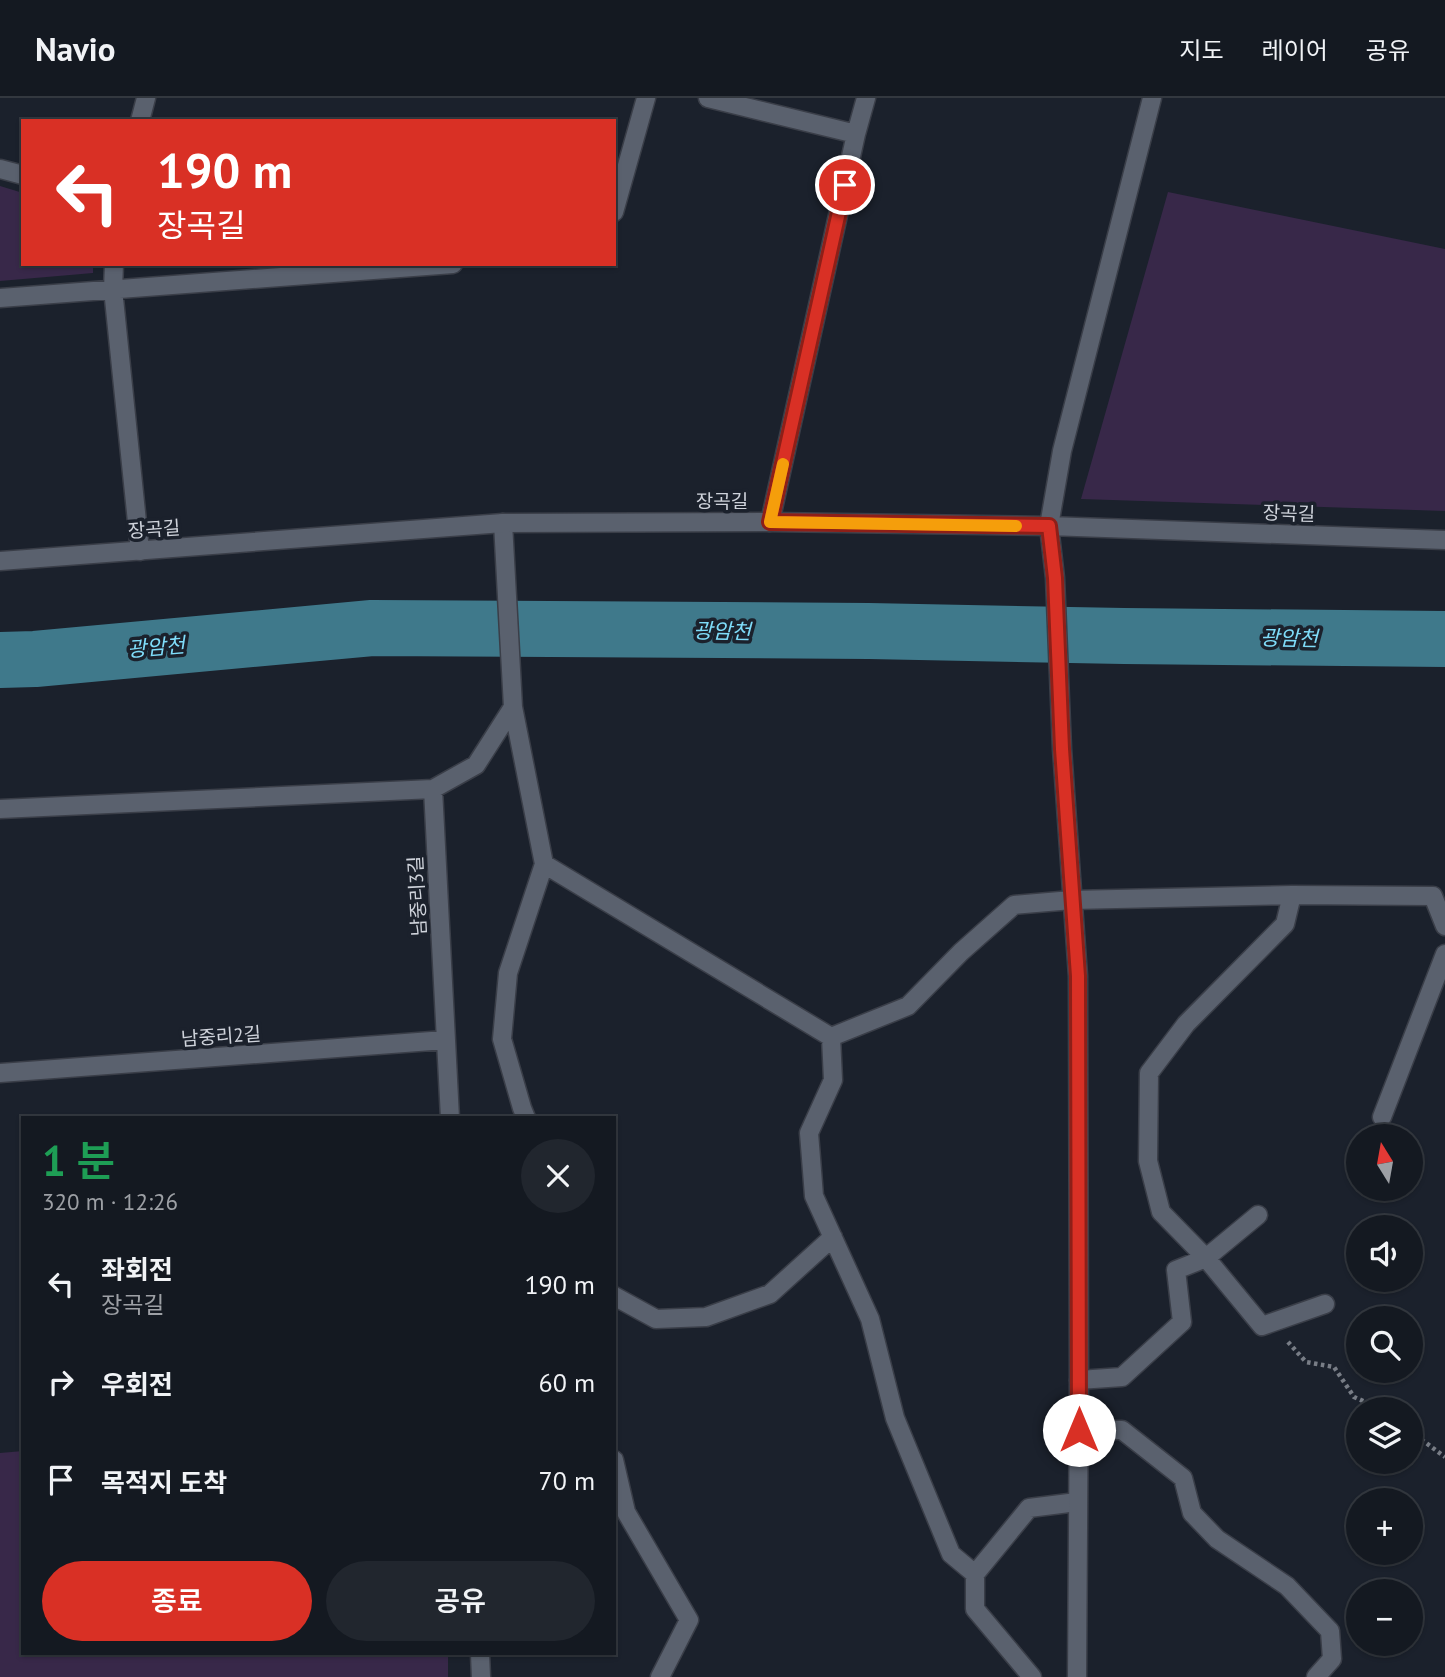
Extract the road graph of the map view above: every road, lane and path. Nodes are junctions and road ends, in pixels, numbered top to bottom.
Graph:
1 (146, 98) edge
2 (646, 98) edge
3 (708, 98) edge
4 (866, 98) edge
5 (1152, 98) edge
6 (140, 119) edge
7 (856, 134) junction
8 (0, 169) edge
9 (21, 174) edge
10 (616, 205) edge
11 (114, 266) edge
12 (426, 266) edge
13 (113, 289) junction
14 (0, 298) edge
15 (770, 522) junction
16 (503, 523) junction
17 (1049, 526) junction
18 (1445, 540) edge
19 (140, 551) junction
20 (0, 561) edge
21 (513, 708) junction
22 (433, 789) junction
23 (0, 809) edge
24 (544, 864) junction
25 (1439, 893) edge
26 (1292, 895) junction
27 (1072, 900) junction
28 (1445, 926) edge
29 (1445, 954) edge
30 (831, 1037) junction
31 (445, 1040) junction
32 (0, 1073) edge
33 (450, 1116) edge
34 (525, 1116) edge
35 (1382, 1117) dead end
36 (1258, 1214) dead end
37 (833, 1237) junction
38 (1206, 1258) junction
39 (616, 1297) edge
40 (1325, 1304) dead end
41 (1272, 1323) junction
42 (1079, 1380) junction
43 (1354, 1397) edge
44 (1079, 1430) junction
45 (1423, 1441) edge
46 (1445, 1457) edge
47 (616, 1469) edge
48 (1077, 1502) junction
49 (975, 1574) junction
50 (480, 1655) edge
51 (481, 1677) edge
52 (660, 1677) edge
53 (1032, 1677) edge
54 (1077, 1677) edge
55 (1316, 1677) edge

1 - 6 street
2 - 10 street
3 - 7 street
4 - 7 street
5 - 17 street
7 - 15 street
8 - 9 street
11 - 13 street
12 - 13 street
13 - 14 street
13 - 19 street
15 - 16 street, 장곡길
15 - 17 street, 장곡길
16 - 19 street, 장곡길
16 - 21 street
17 - 18 street, 장곡길
17 - 27 street
19 - 20 street, 장곡길
21 - 22 street
21 - 24 street
22 - 23 street
22 - 31 street, 남중리3길
24 - 30 street
24 - 34 street
25 - 26 street
25 - 28 street
26 - 27 street
26 - 38 street
27 - 30 street
27 - 42 street
29 - 35 street
30 - 37 street
31 - 32 street, 남중리2길
31 - 33 street, 남중리3길
36 - 38 street
37 - 39 street
37 - 49 street
38 - 41 street
38 - 42 street
40 - 41 street
41 - 43 path
42 - 44 street
44 - 48 street
44 - 55 street
45 - 46 path
47 - 52 street
48 - 49 street
48 - 54 street
49 - 53 street
50 - 51 street

